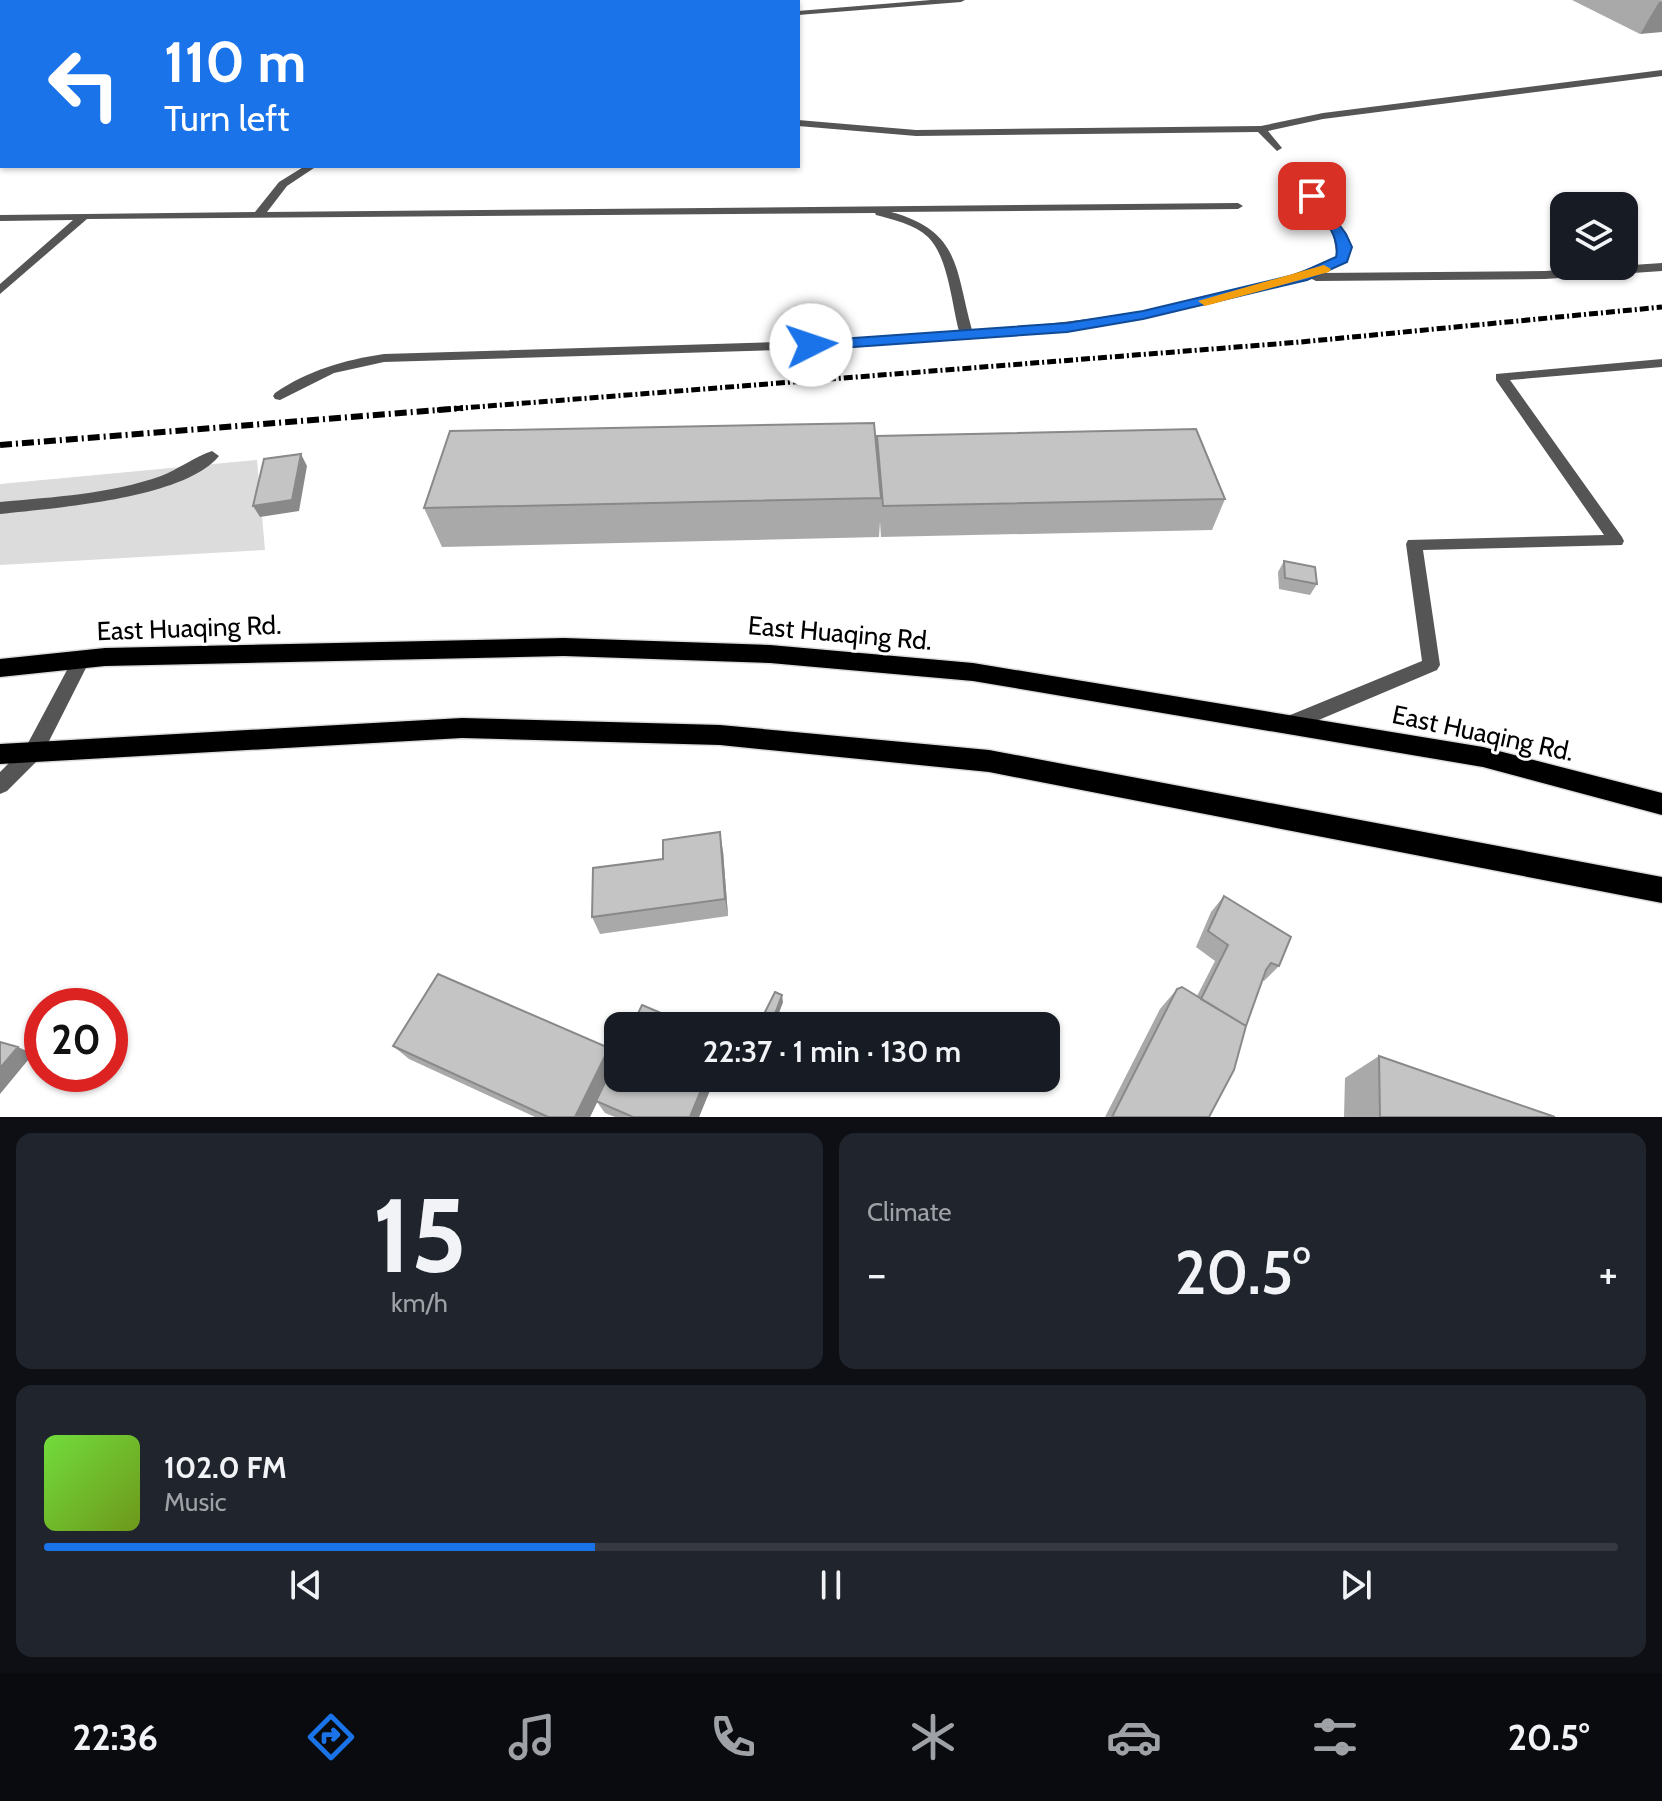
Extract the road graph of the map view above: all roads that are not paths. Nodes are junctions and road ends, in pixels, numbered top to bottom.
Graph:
1 (961, 0) edge
2 (800, 13) edge
3 (1662, 73) edge
4 (800, 123) edge
5 (1261, 129) junction
6 (1277, 148) dead end
7 (309, 168) edge
8 (1312, 196) dead end
9 (1238, 206) dead end
10 (847, 208) junction
11 (258, 215) junction
12 (84, 216) junction
13 (0, 218) edge
14 (1662, 267) edge
15 (1302, 277) junction
16 (0, 290) edge
17 (967, 335) junction
18 (1662, 363) edge
19 (280, 396) dead end
20 (212, 456) dead end
21 (0, 508) edge
22 (81, 660) junction
23 (0, 668) edge
24 (1289, 724) junction
25 (34, 751) junction
26 (0, 754) edge
27 (0, 785) edge
28 (1662, 804) edge
29 (1662, 890) edge

1 - 2 street
3 - 5 street
4 - 5 street
5 - 6 street
7 - 11 street
8 - 15 street
9 - 10 street
10 - 11 street
10 - 17 street
11 - 12 street
12 - 13 street
12 - 16 street
14 - 15 street
15 - 17 street
17 - 19 street
18 - 24 street
20 - 21 street
22 - 23 main road, East Huaqing Rd.
22 - 24 main road, East Huaqing Rd.
22 - 25 street
24 - 28 main road, East Huaqing Rd.
25 - 26 main road
25 - 27 street
25 - 29 main road

